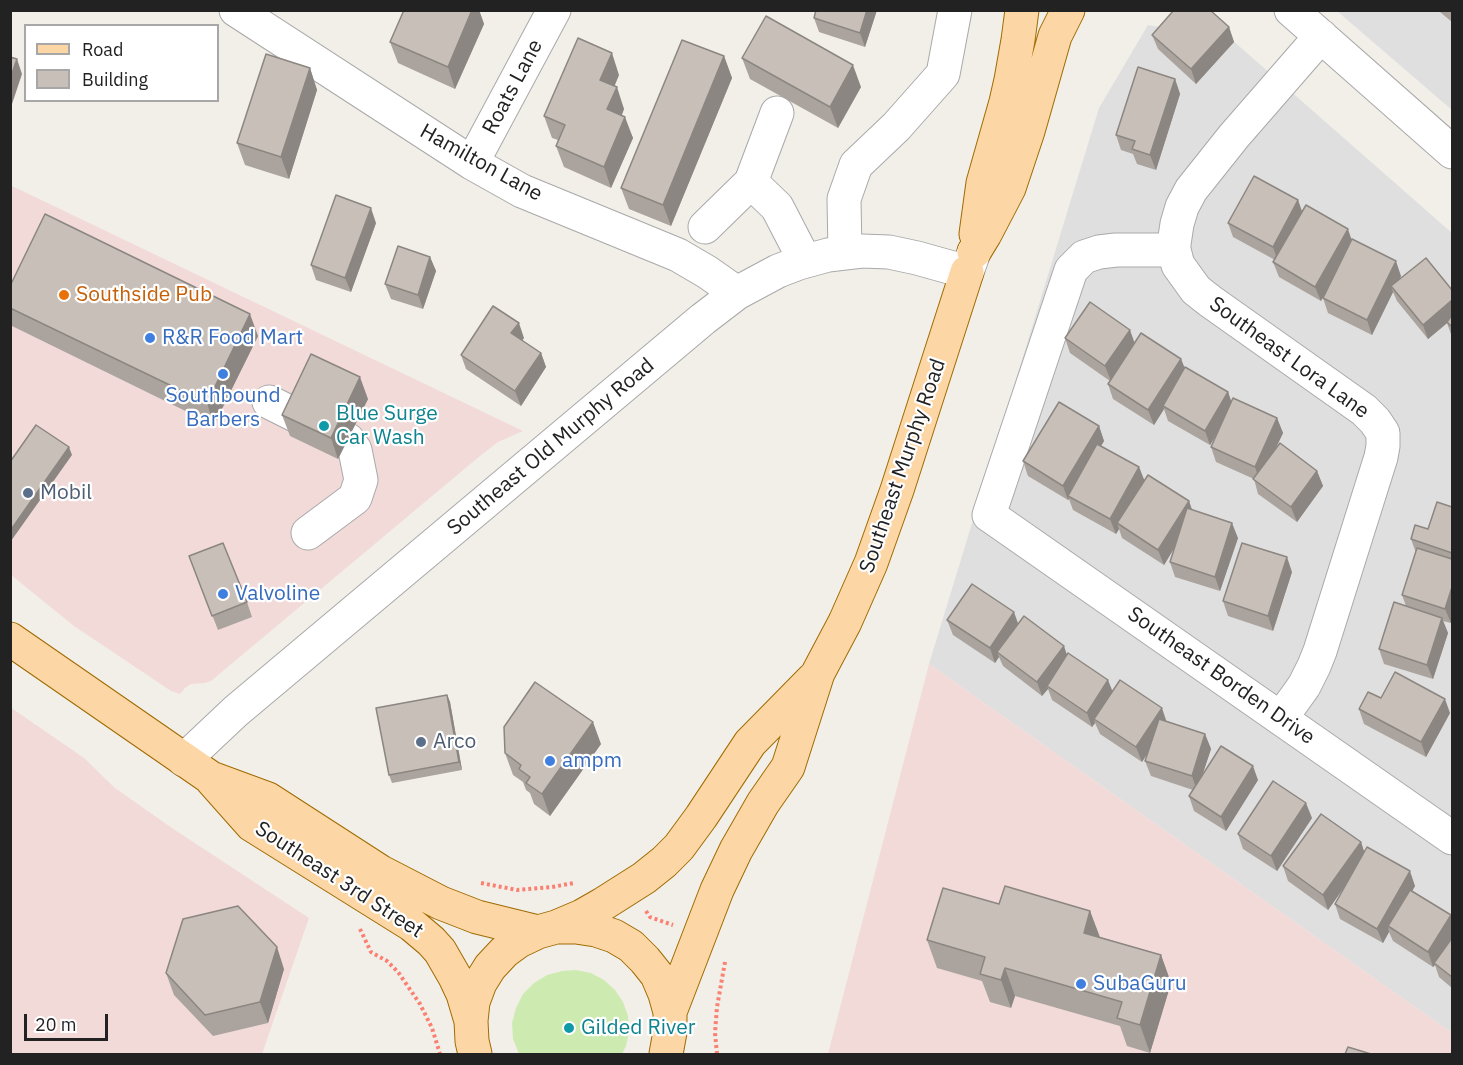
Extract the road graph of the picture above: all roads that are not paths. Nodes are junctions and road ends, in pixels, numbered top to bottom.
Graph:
1 (236, 10) edge
2 (554, 10) edge
3 (955, 10) edge
4 (1022, 10) edge
5 (1068, 10) edge
6 (1291, 10) edge
7 (1321, 36) junction
8 (777, 113) dead end
9 (1452, 152) edge
10 (472, 163) junction
11 (751, 182) junction
12 (705, 227) dead end
13 (1174, 250) junction
14 (845, 253) junction
15 (805, 261) junction
16 (971, 262) junction
17 (737, 293) junction
18 (269, 402) dead end
19 (298, 417) edge
20 (348, 440) dead end
21 (308, 533) dead end
22 (10, 639) edge
23 (818, 674) junction
24 (1281, 718) junction
25 (184, 760) junction
26 (211, 778) junction
27 (1452, 838) edge
28 (547, 930) junction
29 (471, 1021) junction
30 (671, 1038) edge
31 (475, 1054) edge

1 - 10 street, Hamilton Lane
2 - 10 street, Roats Lane
3 - 14 street
4 - 16 main road, Southeast Murphy Road
5 - 16 main road, Southeast Murphy Road
6 - 7 street
7 - 9 street
7 - 13 street
8 - 11 street
10 - 17 street, Hamilton Lane
11 - 12 street
11 - 15 street
13 - 24 street, Southeast Lora Lane
13 - 24 street, Southeast Borden Drive
14 - 15 street, Southeast Old Murphy Road
14 - 16 street, Southeast Old Murphy Road
15 - 17 street, Southeast Old Murphy Road
16 - 23 main road, Southeast Murphy Road
17 - 25 street, Southeast Old Murphy Road
18 - 19 street
20 - 21 street
22 - 25 main road, Southeast 3rd Street
23 - 28 main road, Southeast Murphy Road
23 - 30 main road, Southeast Murphy Road
24 - 27 street, Southeast Borden Drive
25 - 26 main road, Southeast 3rd Street
26 - 28 main road, Southeast 3rd Street
26 - 29 main road, Southeast 3rd Street
28 - 29 main road, Southeast Murphy Road
28 - 30 main road, Southeast 3rd Street
29 - 31 main road

